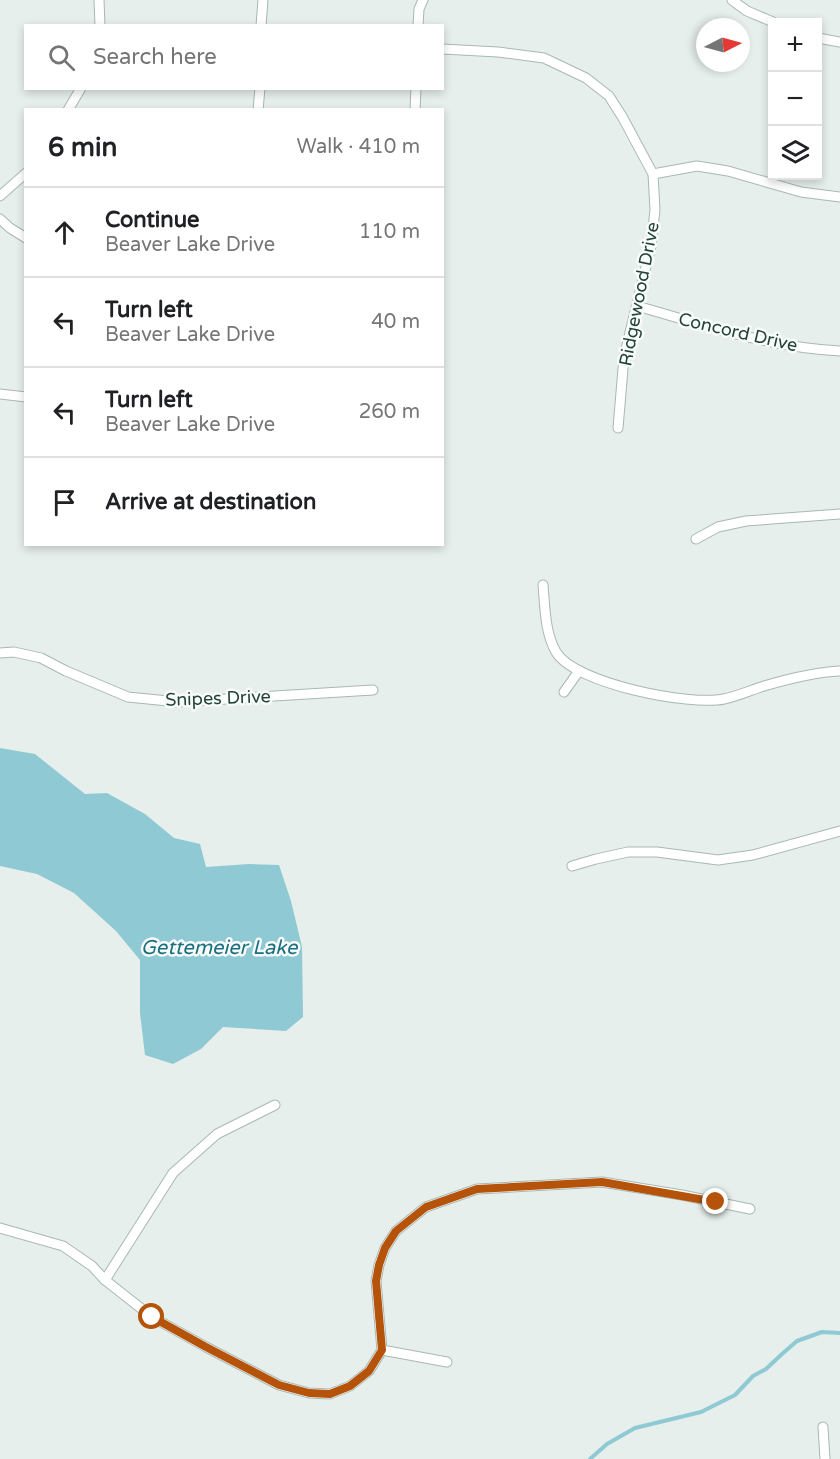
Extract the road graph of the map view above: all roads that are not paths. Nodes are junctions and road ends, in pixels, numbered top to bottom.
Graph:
1 (99, 0) edge
2 (263, 0) edge
3 (423, 0) edge
4 (732, 0) edge
5 (768, 20) edge
6 (100, 24) edge
7 (261, 24) edge
8 (418, 24) edge
9 (822, 39) edge
10 (840, 42) edge
11 (444, 49) edge
12 (80, 90) edge
13 (260, 90) edge
14 (416, 90) edge
15 (69, 108) edge
16 (258, 108) edge
17 (415, 108) edge
18 (653, 174) junction
19 (24, 175) edge
20 (0, 196) edge
21 (840, 197) edge
22 (0, 219) edge
23 (24, 237) edge
24 (638, 306) junction
25 (840, 351) edge
26 (0, 393) edge
27 (24, 397) edge
28 (618, 428) dead end
29 (840, 514) edge
30 (696, 539) dead end
31 (543, 585) dead end
32 (0, 653) edge
33 (579, 671) junction
34 (840, 671) edge
35 (373, 690) dead end
36 (564, 692) dead end
37 (840, 831) edge
38 (572, 866) dead end
39 (275, 1106) dead end
40 (750, 1209) dead end
41 (0, 1228) edge
42 (105, 1280) junction
43 (382, 1350) junction
44 (447, 1362) dead end
45 (824, 1427) dead end
46 (825, 1459) edge

1 - 6 street
2 - 7 street
3 - 8 street
4 - 5 street
9 - 10 street
11 - 18 street, Ridgewood Drive
12 - 15 street
13 - 16 street
14 - 17 street
18 - 21 street
18 - 24 street, Ridgewood Drive
19 - 20 street
22 - 23 street
24 - 25 street, Concord Drive
24 - 28 street, Ridgewood Drive
26 - 27 street
29 - 30 street
31 - 33 street
32 - 35 street, Snipes Drive
33 - 34 street
33 - 36 street
37 - 38 street
39 - 42 street
40 - 43 street
41 - 42 street
42 - 43 street
43 - 44 street
45 - 46 street

